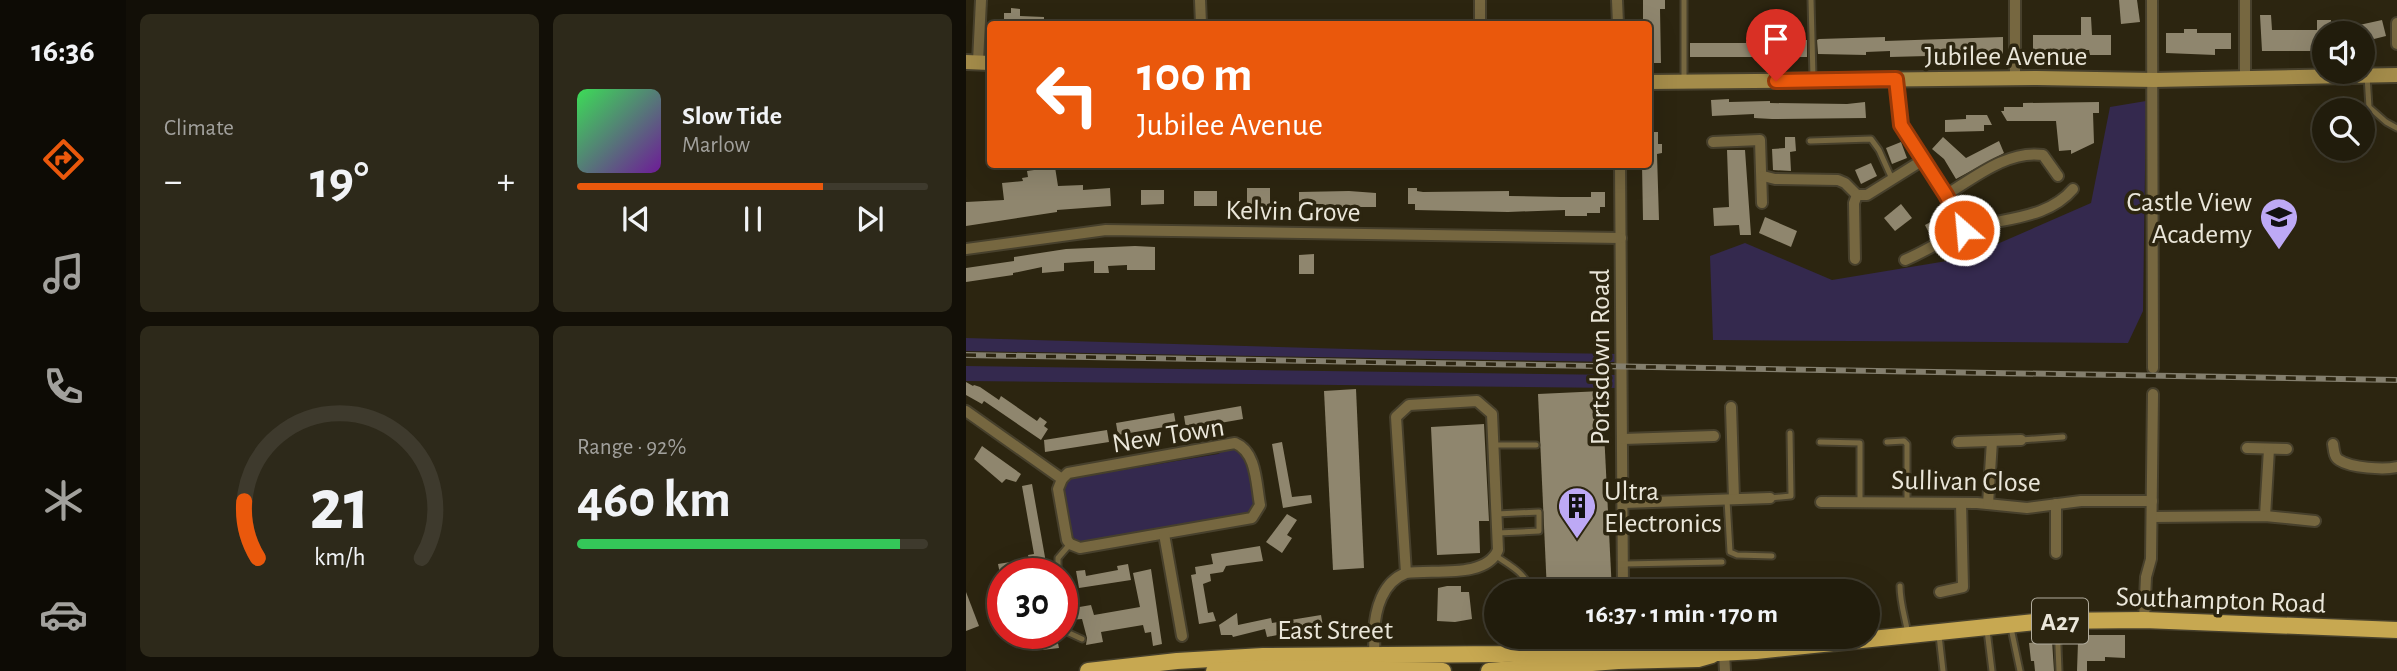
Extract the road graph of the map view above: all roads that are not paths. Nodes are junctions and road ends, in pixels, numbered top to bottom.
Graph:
1 (981, 0) edge
2 (1200, 0) edge
3 (1480, 0) edge
4 (1617, 0) edge
5 (1684, 0) edge
6 (1811, 0) edge
7 (2015, 0) edge
8 (2152, 0) edge
9 (2245, 0) edge
10 (1200, 21) edge
11 (1480, 21) edge
12 (1618, 21) edge
13 (2397, 23) edge
14 (2397, 44) edge
15 (978, 62) edge
16 (2397, 75) edge
17 (2375, 76) edge
18 (2312, 77) edge
19 (2015, 78) junction
20 (2245, 78) junction
21 (1896, 79) junction
22 (1813, 80) junction
23 (2154, 80) junction
24 (1652, 82) edge
25 (1684, 82) junction
26 (2368, 84) edge
27 (2397, 128) edge
28 (1810, 141) dead end
29 (1713, 142) dead end
30 (1923, 160) junction
31 (1620, 168) edge
32 (1763, 176) junction
33 (2058, 176) dead end
34 (1892, 179) junction
35 (2073, 189) dead end
36 (1857, 195) junction
37 (1946, 195) junction
38 (1762, 203) dead end
39 (1964, 230) junction
40 (1621, 238) junction
41 (966, 248) edge
42 (1855, 259) dead end
43 (1905, 260) dead end
44 (2153, 368) dead end
45 (2153, 394) dead end
46 (1731, 407) dead end
47 (966, 411) edge
48 (1790, 433) dead end
49 (1714, 436) dead end
50 (2063, 437) dead end
51 (1623, 439) junction
52 (2021, 440) joint
53 (1992, 441) junction
54 (1819, 442) dead end
55 (1887, 442) dead end
56 (1958, 442) dead end
57 (2333, 444) dead end
58 (1493, 445) junction
59 (1536, 445) dead end
60 (2246, 448) dead end
61 (2269, 449) junction
62 (2287, 449) dead end
63 (2397, 467) edge
64 (1062, 479) junction
65 (1770, 498) joint
66 (1730, 499) junction
67 (2152, 500) junction
68 (1821, 502) dead end
69 (1860, 502) junction
70 (1907, 502) junction
71 (1623, 503) junction
72 (1961, 503) junction
73 (1988, 504) junction
74 (2056, 504) junction
75 (1497, 514) junction
76 (2266, 516) junction
77 (2152, 517) junction
78 (2315, 521) dead end
79 (1498, 533) junction
80 (1164, 534) junction
81 (1070, 544) junction
82 (2056, 553) dead end
83 (1496, 556) junction
84 (1772, 556) dead end
85 (1058, 558) edge
86 (1723, 562) dead end
87 (1623, 564) junction
88 (1406, 573) junction
89 (1525, 579) edge
90 (1623, 579) edge
91 (1900, 586) dead end
92 (1940, 593) dead end
93 (2144, 620) junction
94 (2057, 621) junction
95 (2011, 625) junction
96 (1986, 627) junction
97 (2397, 630) edge
98 (1938, 631) junction
99 (1908, 635) junction
100 (1182, 636) dead end
101 (1078, 637) edge
102 (1082, 639) dead end
103 (1594, 649) edge
104 (1695, 649) edge
105 (1583, 651) joint
106 (1721, 653) junction
107 (1374, 655) junction
108 (1496, 664) edge
109 (1351, 669) junction
110 (1088, 671) edge
111 (1214, 671) edge
112 (1443, 671) edge
113 (1725, 671) edge
114 (1943, 671) edge
115 (1992, 671) edge
116 (2020, 671) edge
117 (2059, 671) edge

1 - 15 street
2 - 10 street
3 - 11 street
4 - 12 street
5 - 25 lane
6 - 22 lane
7 - 19 street
8 - 23 street
9 - 20 street
13 - 14 street
16 - 17 street, Jubilee Avenue
18 - 20 street, Jubilee Avenue
19 - 21 street, Jubilee Avenue
19 - 23 street, Jubilee Avenue
20 - 23 street, Jubilee Avenue
21 - 22 street, Jubilee Avenue
21 - 30 street
22 - 25 street, Jubilee Avenue
23 - 44 street
24 - 25 street, Jubilee Avenue
26 - 27 lane
28 - 34 lane
29 - 32 street
30 - 34 street
30 - 37 street
31 - 40 street, Portsdown Road
32 - 36 street
32 - 38 street
33 - 37 street
34 - 36 street
35 - 39 street
36 - 42 street
37 - 39 street
39 - 43 street
40 - 41 street, Kelvin Grove
40 - 51 street, Portsdown Road
45 - 67 street
46 - 66 street
47 - 64 street
48 - 65 lane
49 - 51 street
50 - 52 lane
51 - 71 street, Portsdown Road
52 - 53 street
53 - 56 street
53 - 73 street
54 - 69 lane
55 - 70 lane
57 - 63 street
58 - 59 lane
58 - 75 street
58 - 88 street
60 - 61 street
61 - 62 street
61 - 76 street
64 - 80 street, New Town
64 - 81 street
65 - 66 street
66 - 71 street
66 - 84 lane
67 - 74 street, Sullivan Close
67 - 77 street
68 - 69 street, Sullivan Close
69 - 70 street, Sullivan Close
70 - 72 street, Sullivan Close
71 - 87 street, Portsdown Road
72 - 73 street, Sullivan Close
72 - 92 street
73 - 74 street, Sullivan Close
74 - 82 street
75 - 79 street
75 - 79 lane
76 - 77 street
76 - 78 street
77 - 93 street
79 - 83 street
80 - 81 street, New Town
80 - 100 street
81 - 85 lane
83 - 88 street
83 - 89 lane
86 - 87 lane
87 - 90 street, Portsdown Road
88 - 107 street
91 - 99 lane
93 - 94 main road, Southampton Road / A27
93 - 97 main road, Southampton Road / A27
94 - 95 main road, Southampton Road / A27
94 - 117 lane
95 - 96 main road, Southampton Road / A27
95 - 116 lane
96 - 98 main road, Southampton Road / A27
96 - 115 lane
98 - 99 main road, Southampton Road / A27
98 - 114 lane
99 - 106 main road, Southampton Road / A27
101 - 102 lane
103 - 105 main road, Southampton Road / A27
104 - 106 main road, Southampton Road / A27
105 - 108 main road, East Street / A27
106 - 108 main road, East Street / A27
106 - 113 street
107 - 108 main road, East Street / A27
107 - 109 street
107 - 110 main road, East Street / A27
109 - 111 main road, East Street
109 - 112 main road, East Street

